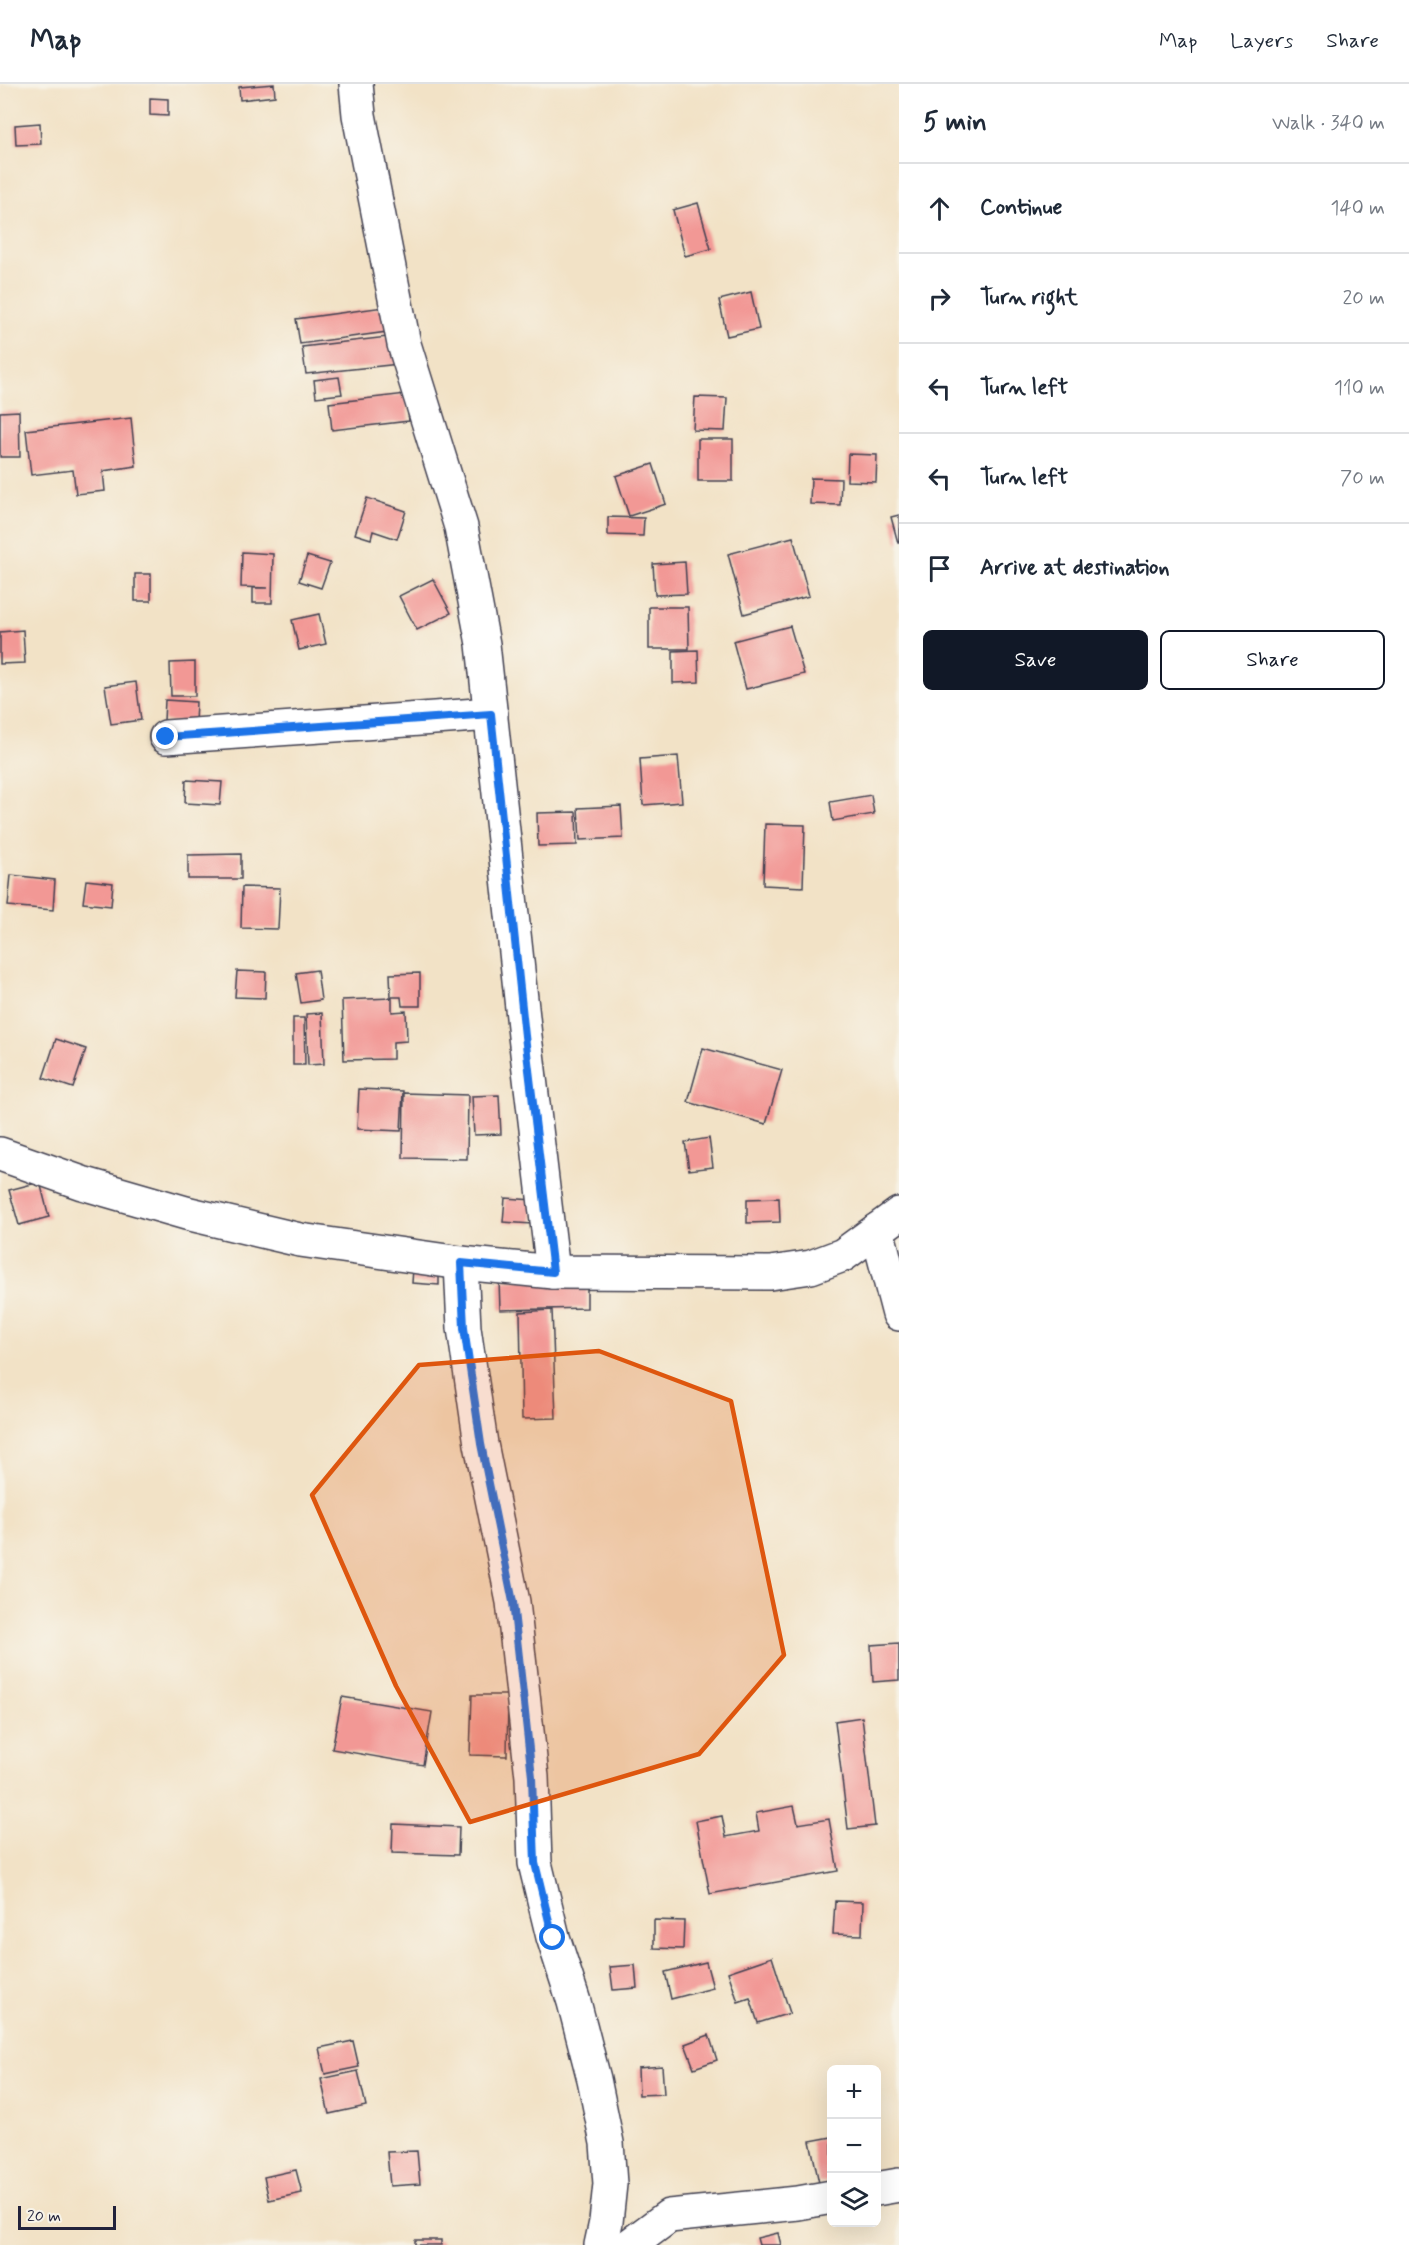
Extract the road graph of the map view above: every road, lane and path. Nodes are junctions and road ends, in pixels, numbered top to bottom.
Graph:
1 (356, 84) edge
2 (491, 714) junction
3 (166, 737) dead end
4 (0, 1154) edge
5 (888, 1222) edge
6 (461, 1263) junction
7 (553, 1272) junction
8 (899, 1314) edge
9 (899, 2185) edge
10 (881, 2188) edge
11 (827, 2198) edge
12 (601, 2245) edge
13 (630, 2245) edge

1 - 2 street
2 - 3 street
2 - 7 street
4 - 6 street
5 - 7 street
5 - 8 street
6 - 7 street
6 - 12 street
9 - 10 street
11 - 13 street

